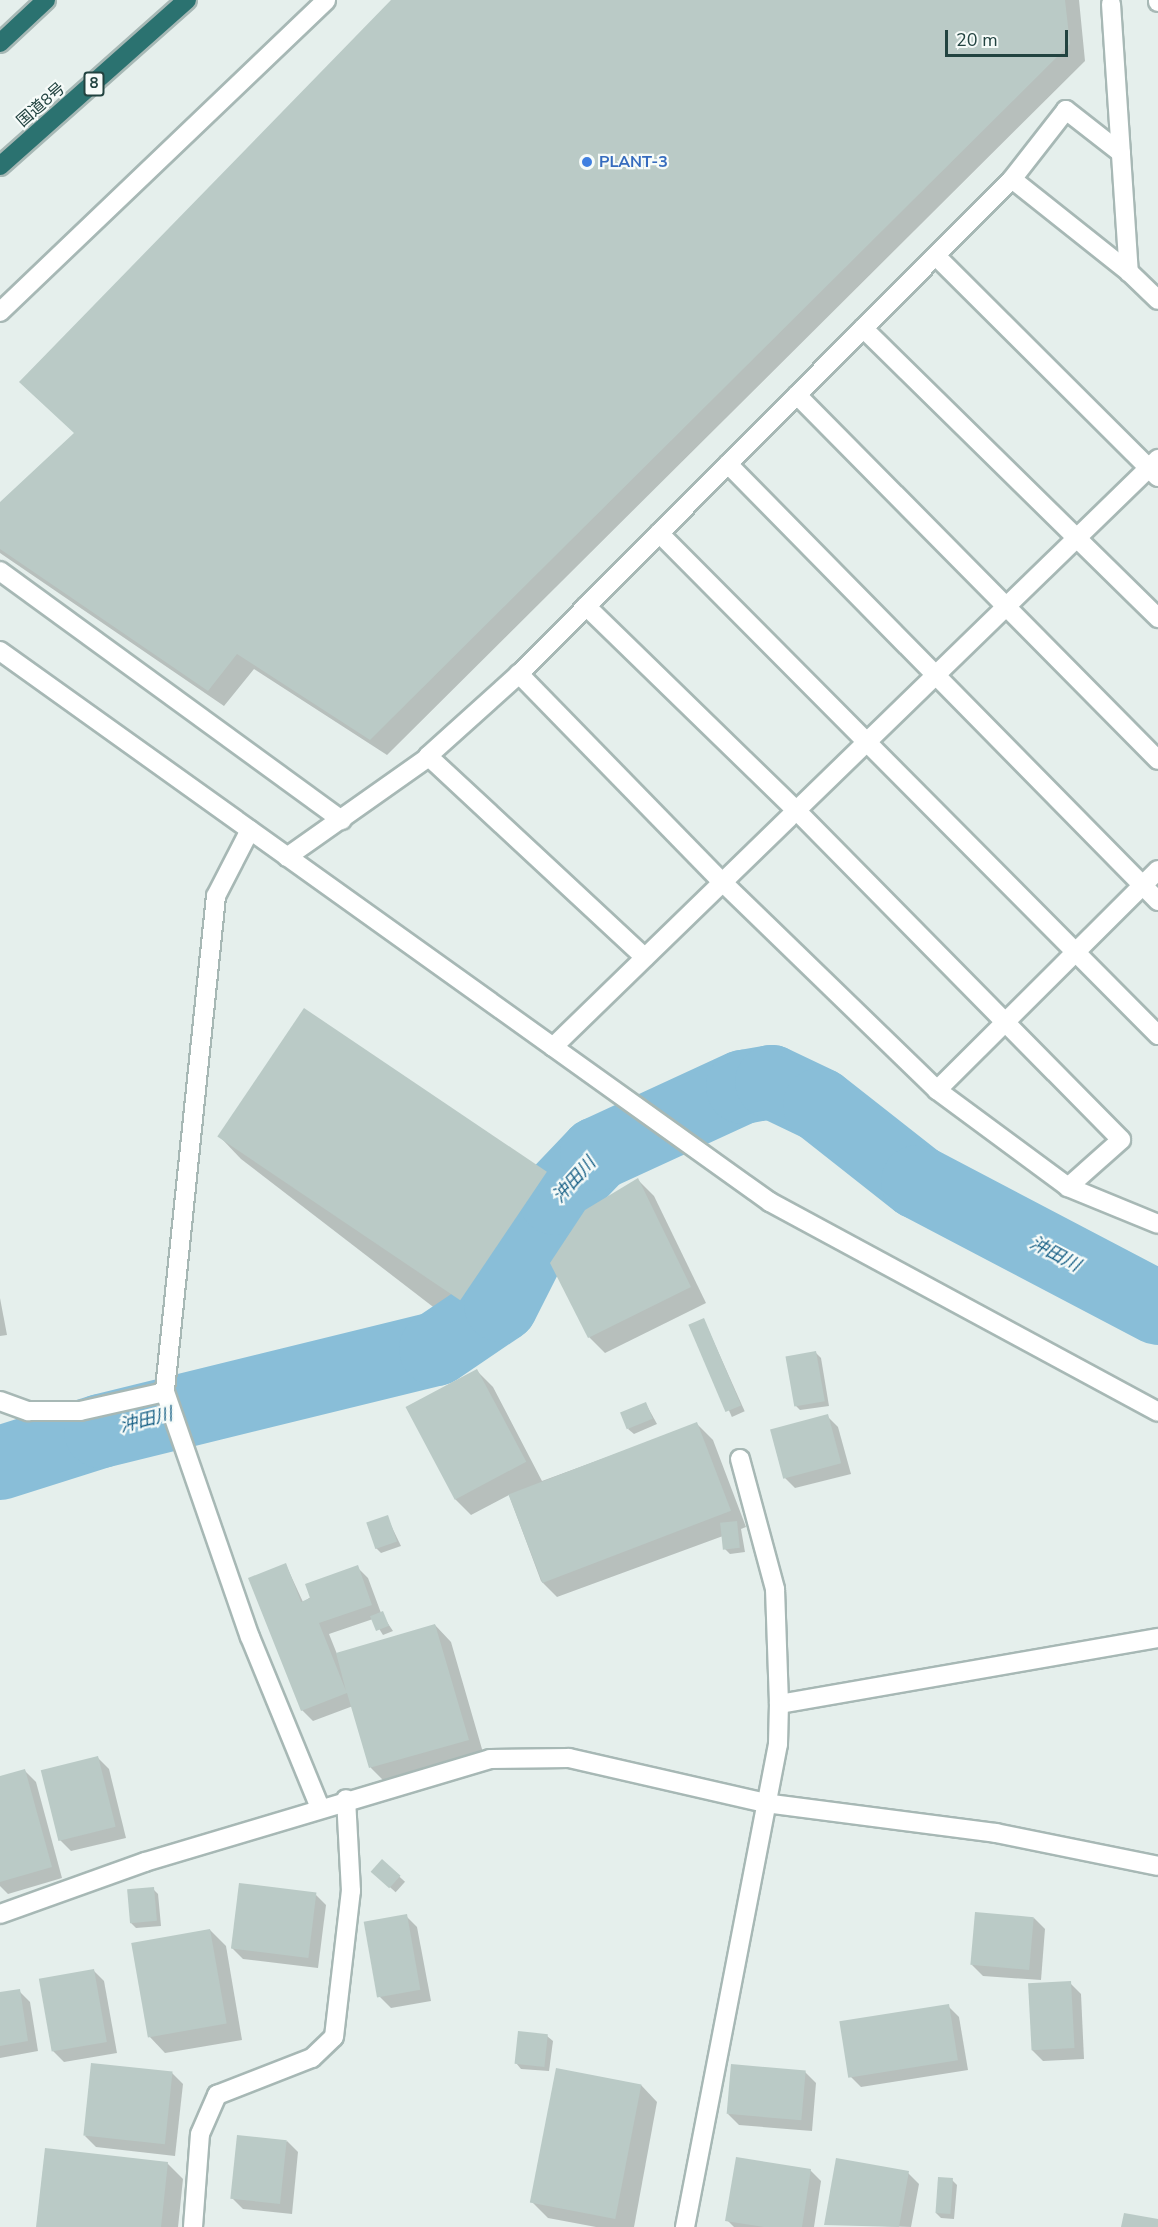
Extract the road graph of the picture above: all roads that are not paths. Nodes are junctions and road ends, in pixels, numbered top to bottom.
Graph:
1 (46, 0) edge
2 (187, 0) edge
3 (326, 0) edge
4 (1111, 4) dead end
5 (0, 43) edge
6 (1121, 153) junction
7 (0, 166) edge
8 (1012, 179) junction
9 (936, 256) junction
10 (1129, 272) junction
11 (1158, 300) edge
12 (0, 312) edge
13 (863, 328) junction
14 (797, 394) junction
15 (728, 464) junction
16 (1155, 468) edge
17 (659, 533) junction
18 (1077, 537) junction
19 (0, 571) edge
20 (1008, 605) junction
21 (586, 606) junction
22 (1158, 618) edge
23 (0, 651) edge
24 (519, 674) junction
25 (935, 675) junction
26 (868, 740) junction
27 (429, 757) junction
28 (1158, 760) edge
29 (796, 810) junction
30 (342, 819) junction
31 (250, 830) junction
32 (287, 857) junction
33 (1158, 870) edge
34 (722, 882) junction
35 (1142, 886) junction
36 (1158, 901) edge
37 (1076, 951) junction
38 (645, 958) junction
39 (1004, 1023) junction
40 (1158, 1035) edge
41 (553, 1047) junction
42 (937, 1090) junction
43 (1068, 1186) junction
44 (1158, 1224) edge
45 (165, 1392) junction
46 (0, 1401) edge
47 (1158, 1412) edge
48 (740, 1459) dead end
49 (1158, 1638) edge
50 (778, 1704) junction
51 (346, 1799) junction
52 (765, 1803) junction
53 (320, 1808) junction
54 (1158, 1866) edge
55 (0, 1914) edge
56 (192, 2227) edge
57 (685, 2227) edge

1 - 5 highway
2 - 7 highway, 国道8号 / 8
3 - 12 street
4 - 6 street
6 - 8 street
6 - 10 street
8 - 9 street
8 - 10 street
9 - 13 street
9 - 16 street
10 - 11 street
13 - 14 street
13 - 18 street
14 - 15 street
14 - 20 street
15 - 17 street
15 - 25 street
16 - 18 street
17 - 21 street
17 - 26 street
18 - 20 street
18 - 22 street
19 - 30 street
20 - 25 street
20 - 28 street
21 - 24 street
21 - 29 street
23 - 31 street
24 - 27 street
24 - 34 street
25 - 26 street
25 - 35 street
26 - 29 street
26 - 37 street
27 - 30 street
27 - 38 street
29 - 34 street
29 - 39 street
30 - 32 street
31 - 32 street
31 - 45 street
32 - 41 street
33 - 35 street
34 - 38 street
34 - 42 street
35 - 36 street
35 - 37 street
37 - 39 street
37 - 40 street
38 - 41 street
39 - 42 street
39 - 43 street
41 - 47 street
42 - 43 street
43 - 44 street
45 - 46 street
45 - 53 street
48 - 50 street
49 - 50 street
50 - 52 street
51 - 52 street
51 - 53 street
51 - 56 street
52 - 54 street
52 - 57 street
53 - 55 street

